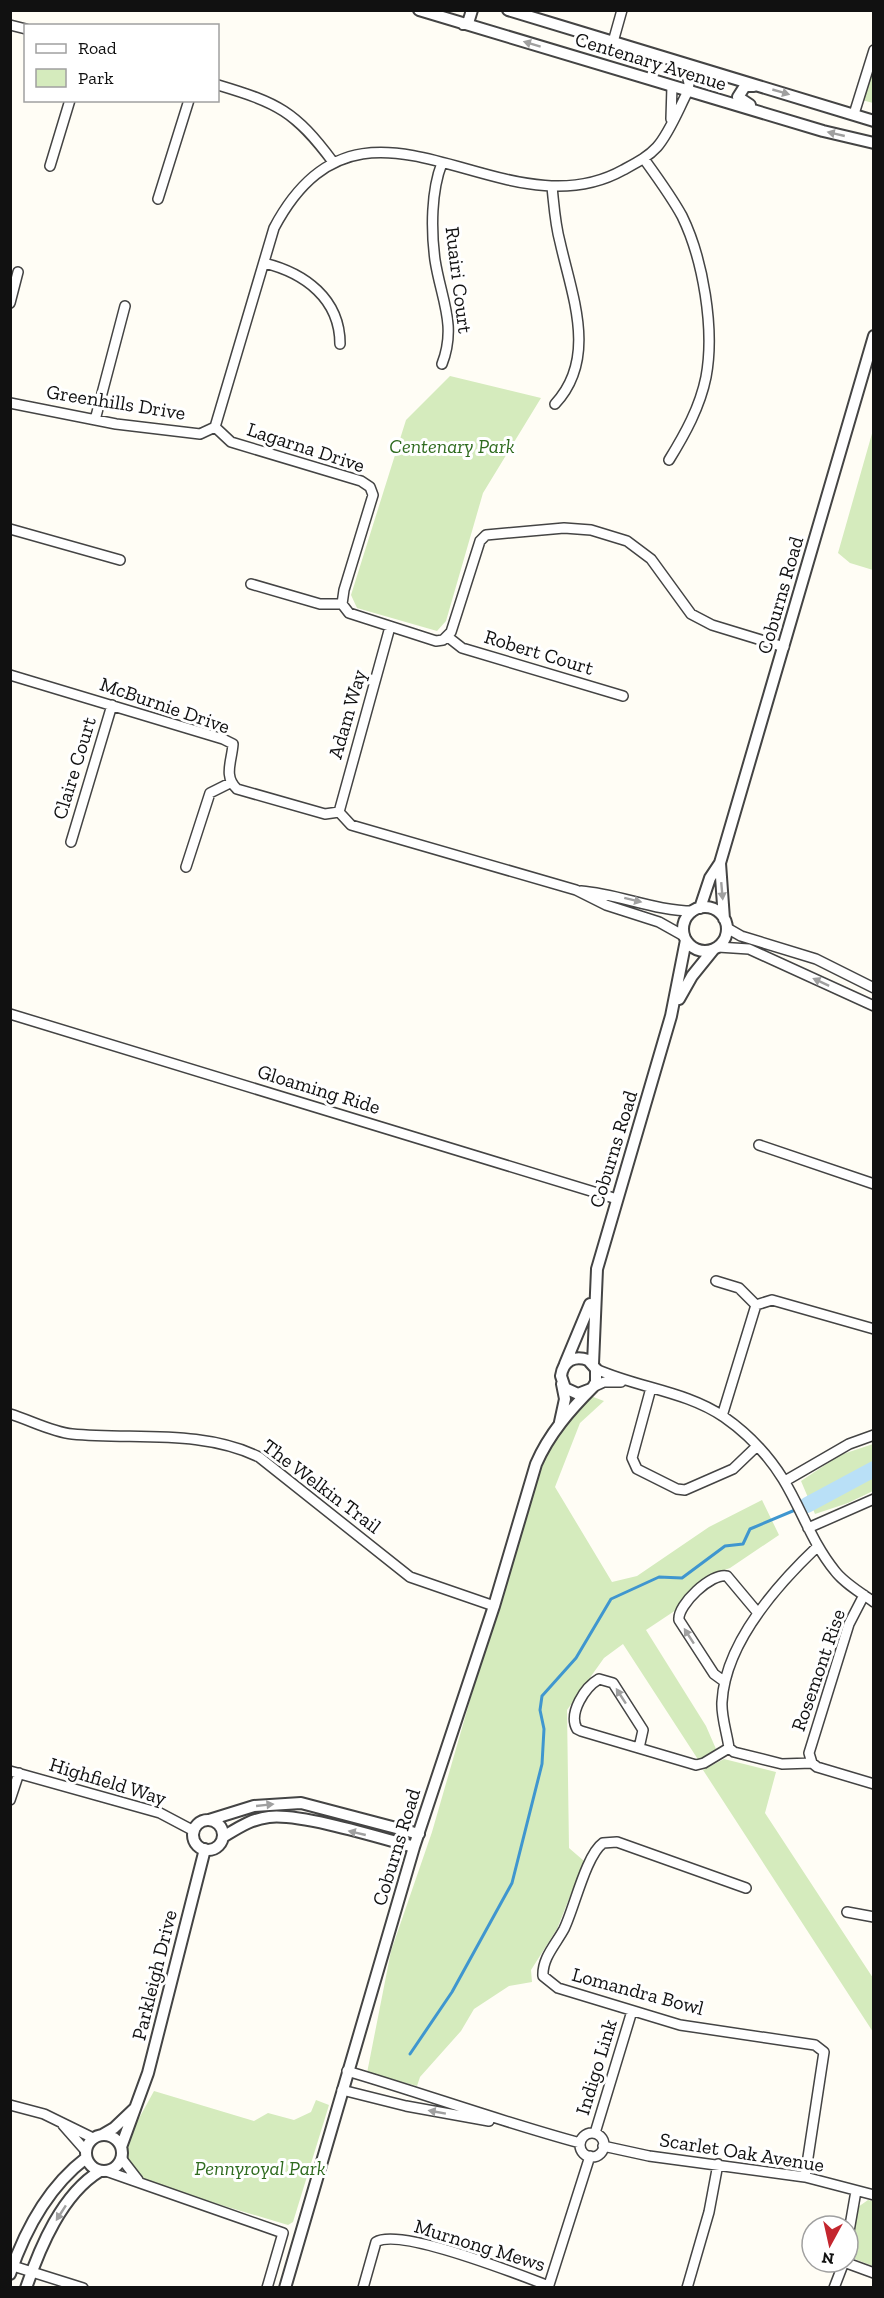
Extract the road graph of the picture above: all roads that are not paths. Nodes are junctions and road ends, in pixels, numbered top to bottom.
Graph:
1 (419, 10) edge
2 (472, 10) edge
3 (508, 10) edge
4 (622, 10) edge
5 (463, 24) junction
6 (613, 42) junction
7 (873, 50) edge
8 (684, 64) junction
9 (219, 85) edge
10 (672, 86) junction
11 (759, 86) junction
12 (688, 91) junction
13 (69, 102) edge
14 (188, 102) edge
15 (854, 114) junction
16 (671, 121) junction
17 (873, 121) edge
18 (794, 123) junction
19 (873, 143) edge
20 (644, 159) junction
21 (333, 162) junction
22 (442, 163) junction
23 (50, 166) dead end
24 (552, 187) junction
25 (158, 199) dead end
26 (264, 264) junction
27 (18, 272) dead end
28 (10, 303) edge
29 (125, 306) dead end
30 (873, 336) edge
31 (340, 344) dead end
32 (441, 364) dead end
33 (10, 403) edge
34 (555, 404) dead end
35 (95, 420) junction
36 (215, 427) junction
37 (669, 460) dead end
38 (10, 529) edge
39 (120, 560) dead end
40 (251, 584) dead end
41 (342, 604) junction
42 (390, 627) junction
43 (448, 637) junction
44 (784, 647) junction
45 (10, 675) edge
46 (623, 696) dead end
47 (112, 705) junction
48 (230, 783) junction
49 (339, 812) junction
50 (71, 842) dead end
51 (720, 863) junction
52 (186, 867) dead end
53 (576, 890) junction
54 (697, 910) junction
55 (725, 923) junction
56 (685, 938) junction
57 (716, 948) junction
58 (873, 988) edge
59 (873, 1006) edge
60 (10, 1014) edge
61 (671, 1016) junction
62 (759, 1145) dead end
63 (873, 1184) edge
64 (616, 1199) junction
65 (716, 1281) dead end
66 (594, 1293) junction
67 (756, 1305) junction
68 (873, 1329) edge
69 (565, 1364) junction
70 (594, 1367) junction
71 (562, 1382) junction
72 (624, 1382) junction
73 (592, 1388) junction
74 (651, 1388) junction
75 (10, 1414) edge
76 (722, 1416) junction
77 (559, 1425) junction
78 (873, 1435) edge
79 (757, 1446) junction
80 (784, 1482) junction
81 (873, 1499) edge
82 (807, 1528) junction
83 (817, 1547) junction
84 (864, 1595) junction
85 (873, 1602) edge
86 (494, 1606) junction
87 (758, 1613) junction
88 (725, 1682) junction
89 (639, 1748) junction
90 (729, 1748) junction
91 (812, 1763) junction
92 (15, 1772) edge
93 (873, 1784) edge
94 (10, 1800) edge
95 (209, 1820) junction
96 (194, 1830) junction
97 (419, 1834) junction
98 (223, 1837) junction
99 (414, 1847) junction
100 (205, 1849) junction
101 (746, 1888) dead end
102 (847, 1912) dead end
103 (873, 1917) edge
104 (632, 2011) junction
105 (347, 2071) junction
106 (342, 2090) junction
107 (10, 2105) edge
108 (136, 2108) junction
109 (59, 2121) junction
110 (515, 2126) junction
111 (595, 2133) junction
112 (98, 2136) junction
113 (580, 2143) junction
114 (603, 2146) junction
115 (121, 2152) junction
116 (86, 2154) junction
117 (590, 2156) junction
118 (718, 2164) junction
119 (103, 2171) junction
120 (805, 2177) junction
121 (140, 2182) junction
122 (856, 2191) junction
123 (873, 2195) edge
124 (852, 2214) edge
125 (12, 2270) edge
126 (32, 2272) junction
127 (549, 2287) edge
128 (26, 2288) edge
129 (83, 2288) edge
130 (267, 2288) edge
131 (285, 2288) edge
132 (363, 2288) edge
133 (687, 2288) edge

1 - 5 street, Centenary Avenue
2 - 5 street
3 - 6 street, Centenary Avenue
4 - 6 street
10 -> 5 street, Centenary Avenue
6 - 8 street, Centenary Avenue
7 - 15 street
8 - 11 street, Centenary Avenue
8 - 12 street
9 - 21 street
10 - 12 street, Centenary Avenue
10 - 16 street
11 -> 15 street, Centenary Avenue
11 - 18 street
12 - 16 street
12 - 18 street, Centenary Avenue
13 - 23 street
14 - 25 street
15 - 17 street, Centenary Avenue
16 - 20 street
19 -> 18 street, Centenary Avenue
20 - 24 street
20 - 37 street
21 - 22 street
21 - 26 street
22 - 24 street
22 - 32 street, Ruairi Court
24 - 34 street
26 - 31 street
26 - 36 street
27 - 28 street
29 - 35 street
30 - 44 street, Coburns Road
33 - 35 street, Greenhills Drive
35 - 36 street, Greenhills Drive
36 - 41 street, Lagarna Drive
38 - 39 street
40 - 41 street
41 - 42 street
42 - 43 street
42 - 49 street, Adam Way
43 - 44 street
43 - 46 street, Robert Court
44 - 51 street, Coburns Road
45 - 47 street, McBurnie Drive
47 - 48 street, McBurnie Drive
47 - 50 street, Claire Court
48 - 49 street
48 - 52 street
49 - 53 street
51 - 54 street, Coburns Road
51 -> 55 street, Coburns Road
53 -> 54 street
53 - 56 street
54 - 55 street
54 - 56 street
55 - 57 street
55 - 58 street
56 - 57 street
56 - 61 street, Coburns Road
59 -> 57 street
57 - 61 street, Coburns Road
60 - 64 street, Gloaming Ride
61 - 64 street, Coburns Road
62 - 63 street
64 - 66 street, Coburns Road
65 - 67 street
66 - 69 street, Coburns Road
66 - 70 street, Coburns Road
67 - 68 street
67 - 76 street
69 - 70 street
69 - 71 street
70 - 72 street
70 - 73 street
71 - 73 street
71 - 77 street, Coburns Road
72 - 73 street
72 - 74 street
73 - 77 street, Coburns Road
74 - 76 street
74 - 79 street
75 - 86 street, The Welkin Trail
76 - 79 street
77 - 86 street, Coburns Road
78 - 80 street
79 - 80 street
80 - 82 street
81 - 82 street
82 - 83 street
83 - 84 street
83 - 87 street
84 - 85 street
84 - 91 street, Rosemont Rise
86 - 97 street, Coburns Road
87 - 88 street
88 -> 87 street
88 - 90 street
89 -> 89 street
89 - 90 street
90 - 91 street
91 - 93 street, Rosemont Rise
92 - 94 street
92 - 96 street, Highfield Way
95 - 96 street
95 -> 97 street
95 - 98 street
96 - 100 street
97 - 99 street, Coburns Road
99 -> 98 street
98 - 100 street
99 - 105 street, Coburns Road
100 - 108 street, Parkleigh Drive
101 - 104 street, Lomandra Bowl
102 - 103 street
104 - 111 street, Indigo Link
104 - 120 street, Lomandra Bowl
105 - 106 street, Coburns Road
105 - 110 street
110 -> 106 street
106 - 131 street, Coburns Road
107 - 109 street
108 - 112 street, Parkleigh Drive
108 - 115 street, Parkleigh Drive
109 - 112 street
109 - 116 street
110 - 113 street
111 - 113 street
111 - 114 street
112 - 115 street
112 - 116 street
113 - 117 street
114 - 117 street
114 - 118 street, Scarlet Oak Avenue
115 - 119 street
115 - 121 street
116 - 119 street
116 - 125 street
117 - 127 street
118 - 120 street, Scarlet Oak Avenue
118 - 133 street
119 - 121 street
119 -> 126 street
120 - 122 street, Scarlet Oak Avenue
121 - 130 street
122 - 123 street, Scarlet Oak Avenue
122 - 124 street
125 - 126 street
126 - 128 street
126 - 129 street
127 - 132 street, Murnong Mews

